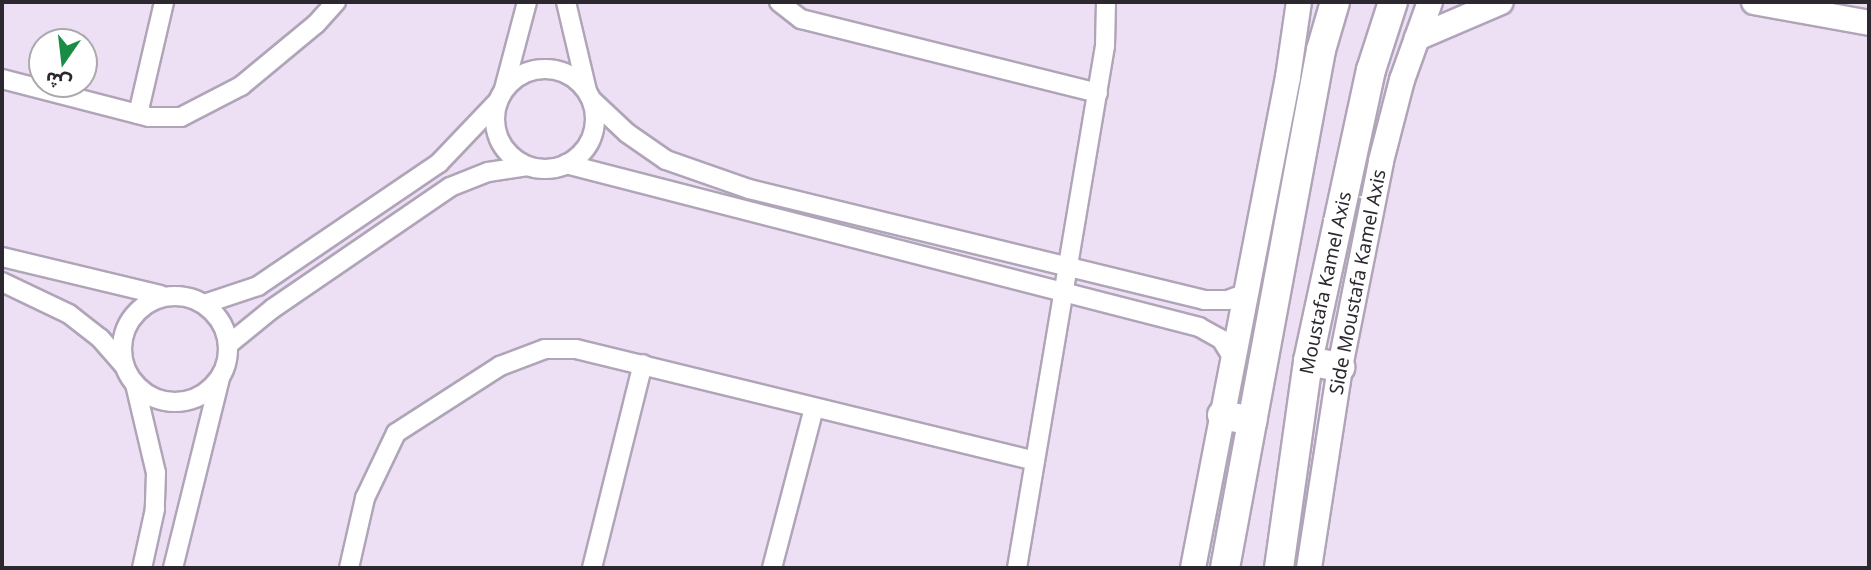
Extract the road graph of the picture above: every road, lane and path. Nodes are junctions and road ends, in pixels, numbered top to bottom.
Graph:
1 (164, 2) edge
2 (336, 2) edge
3 (527, 2) edge
4 (566, 2) edge
5 (779, 2) edge
6 (1106, 2) edge
7 (1299, 2) edge
8 (1430, 2) edge
9 (1501, 2) edge
10 (1754, 2) edge
11 (1336, 3) edge
12 (1389, 3) edge
13 (1869, 23) edge
14 (1417, 38) junction
15 (2, 79) edge
16 (1098, 93) junction
17 (501, 95) junction
18 (590, 95) junction
19 (138, 114) junction
20 (566, 164) junction
21 (528, 166) junction
22 (2, 257) edge
23 (1070, 268) junction
24 (2, 282) edge
25 (1246, 293) junction
26 (1066, 294) junction
27 (160, 295) junction
28 (204, 304) junction
29 (229, 344) junction
30 (1233, 358) junction
31 (1308, 361) junction
32 (643, 364) junction
33 (124, 366) junction
34 (1340, 367) junction
35 (220, 377) junction
36 (135, 384) junction
37 (814, 408) junction
38 (1222, 415) junction
39 (1252, 421) junction
40 (1035, 461) junction
41 (142, 568) edge
42 (173, 568) edge
43 (349, 568) edge
44 (592, 568) edge
45 (772, 568) edge
46 (1017, 568) edge
47 (1193, 568) edge
48 (1225, 568) edge
49 (1279, 568) edge
50 (1309, 568) edge

1 - 19 street
2 - 19 street
3 - 17 street
4 - 18 street
5 - 16 street
6 - 16 street
7 - 25 street
8 - 14 street, Side Moustafa Kamel Axis
9 - 14 street
10 - 13 street
11 - 39 main road
12 - 31 main road, Moustafa Kamel Axis
14 - 34 street, Side Moustafa Kamel Axis
15 - 19 street
16 - 23 street
17 - 18 street
17 - 21 street
17 - 28 street
18 - 20 street
18 - 23 street
20 - 21 street
20 - 26 street
21 - 29 street
22 - 27 street
23 - 25 street
23 - 26 street
24 - 33 street
25 - 30 street
26 - 30 street
26 - 40 street
27 - 28 street
27 - 33 street
28 - 29 street
29 - 35 street
30 - 38 street
31 - 34 main road
31 - 49 main road, Moustafa Kamel Axis
32 - 37 street
32 - 43 street
32 - 44 street
33 - 36 street
34 - 50 street, Side Moustafa Kamel Axis
35 - 36 street
35 - 42 street
36 - 41 street
37 - 40 street
37 - 45 street
38 - 39 main road
38 - 47 street
39 - 48 main road
40 - 46 street

